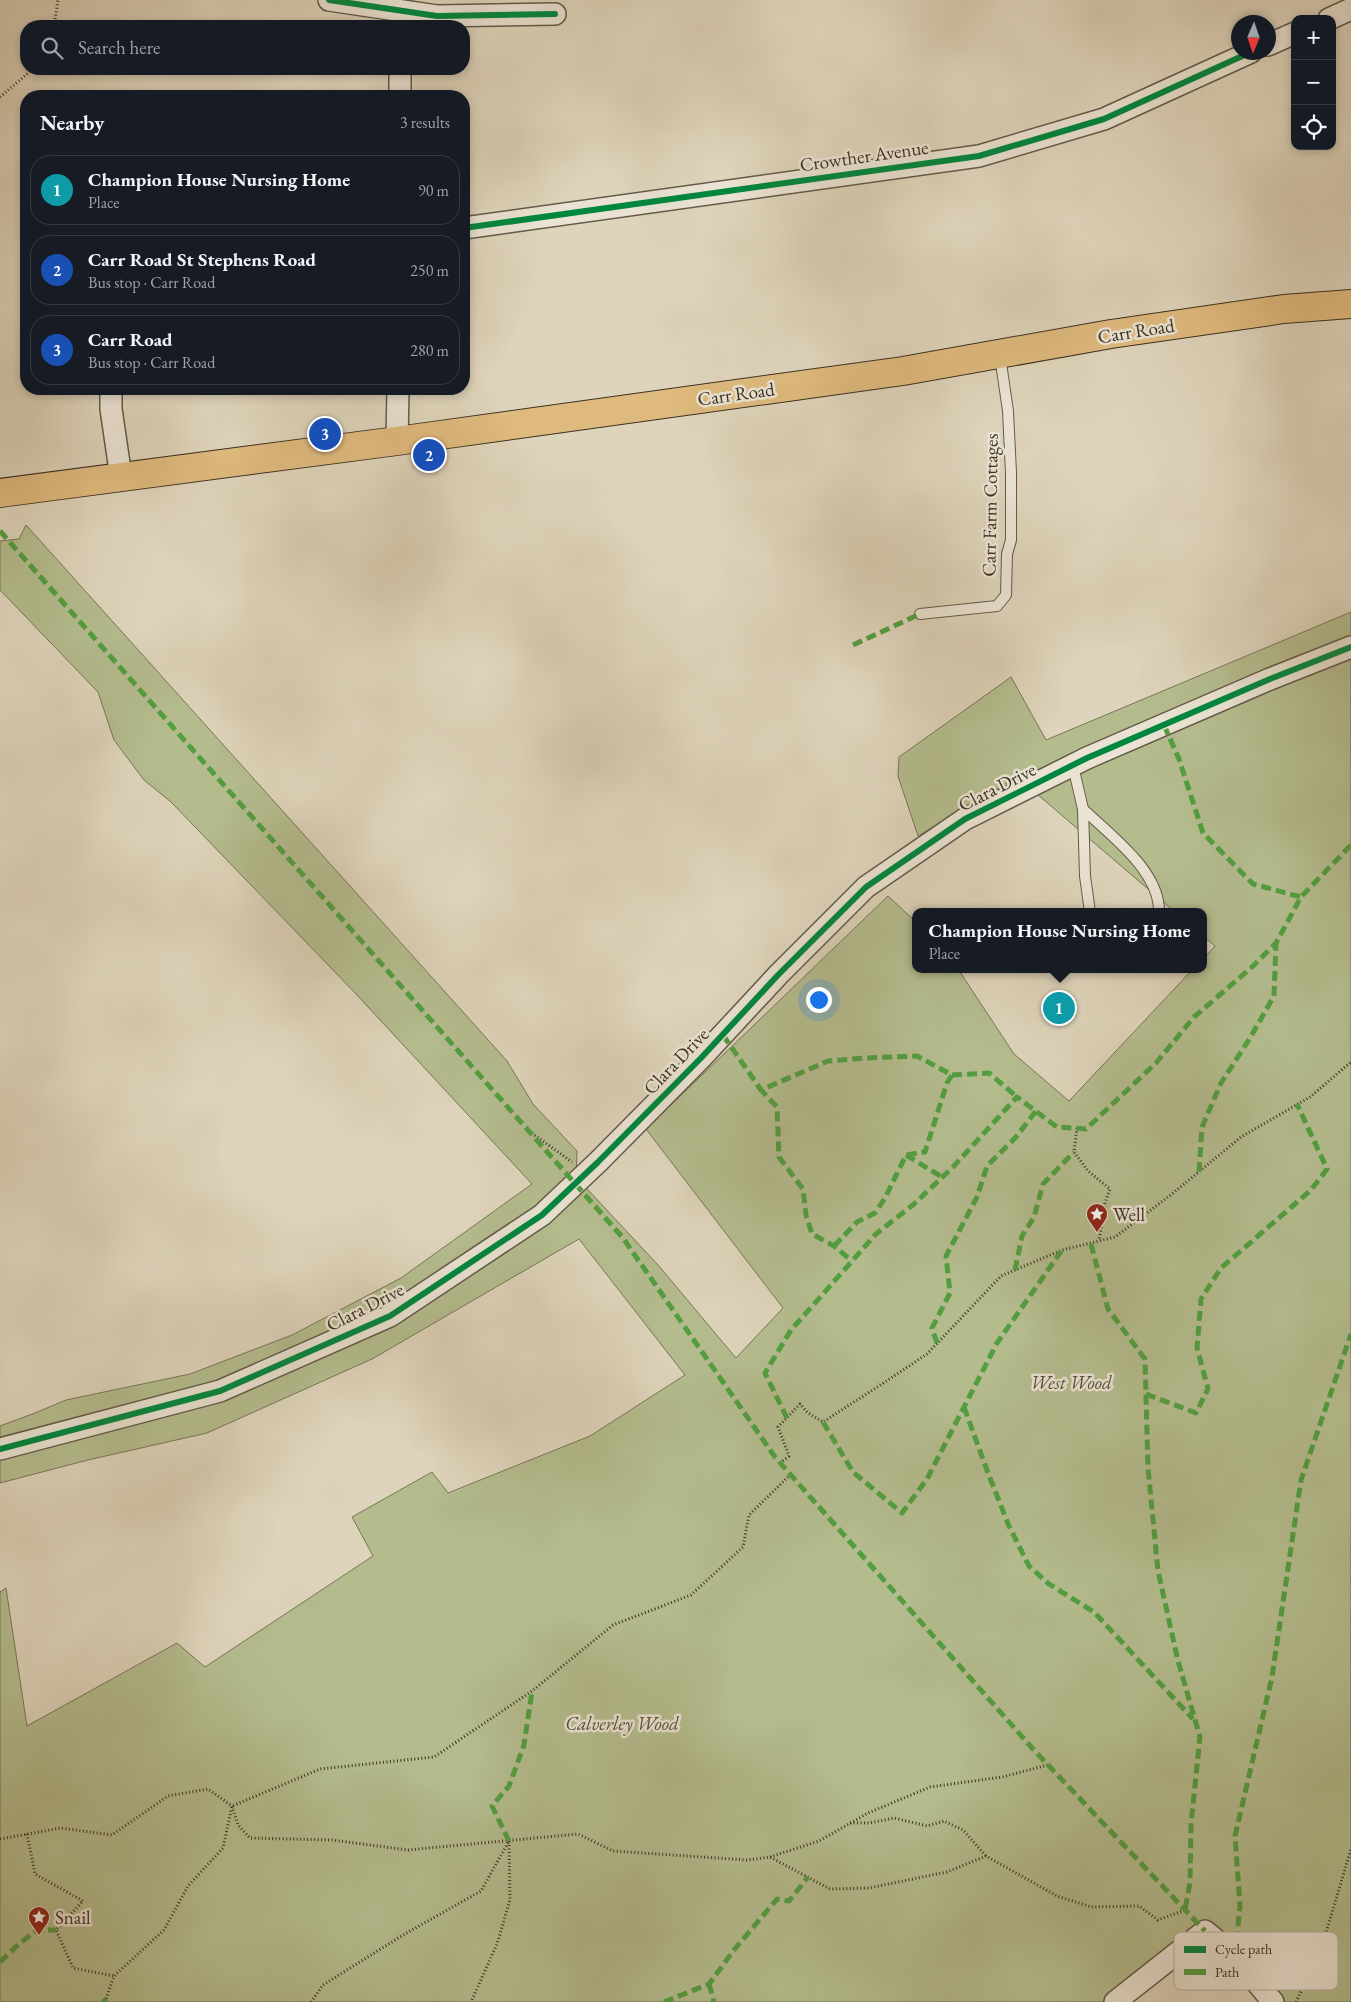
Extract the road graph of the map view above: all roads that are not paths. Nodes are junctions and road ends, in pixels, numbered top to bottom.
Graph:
1 (329, 0) edge
2 (460, 8) edge
3 (1351, 9) edge
4 (555, 14) dead end
5 (1336, 16) edge
6 (399, 19) edge
7 (1291, 35) edge
8 (1276, 41) edge
9 (1233, 60) edge
10 (400, 75) edge
11 (400, 90) edge
12 (470, 227) edge
13 (1351, 304) edge
14 (999, 355) junction
15 (111, 395) edge
16 (398, 395) edge
17 (397, 441) junction
18 (121, 478) junction
19 (0, 493) edge
20 (920, 614) dead end
21 (1351, 647) edge
22 (1073, 766) junction
23 (1083, 809) junction
24 (1089, 908) edge
25 (1158, 908) edge
26 (0, 1449) edge
27 (1174, 1955) edge
28 (1263, 1990) edge
29 (1115, 2002) edge
30 (1273, 2002) edge

1 - 6 street
2 - 4 street
2 - 6 street
3 - 5 street
7 - 8 street
9 - 12 street, Crowther Avenue
10 - 11 street
13 - 14 main road, Carr Road
14 - 17 main road, Carr Road
14 - 20 lane, Carr Farm Cottages
15 - 18 street
16 - 17 street
17 - 18 main road, Carr Road
18 - 19 main road, Carr Road
21 - 22 street, Clara Drive
22 - 23 lane
22 - 26 street, Clara Drive
23 - 24 lane
23 - 25 lane
27 - 29 street
28 - 30 street

